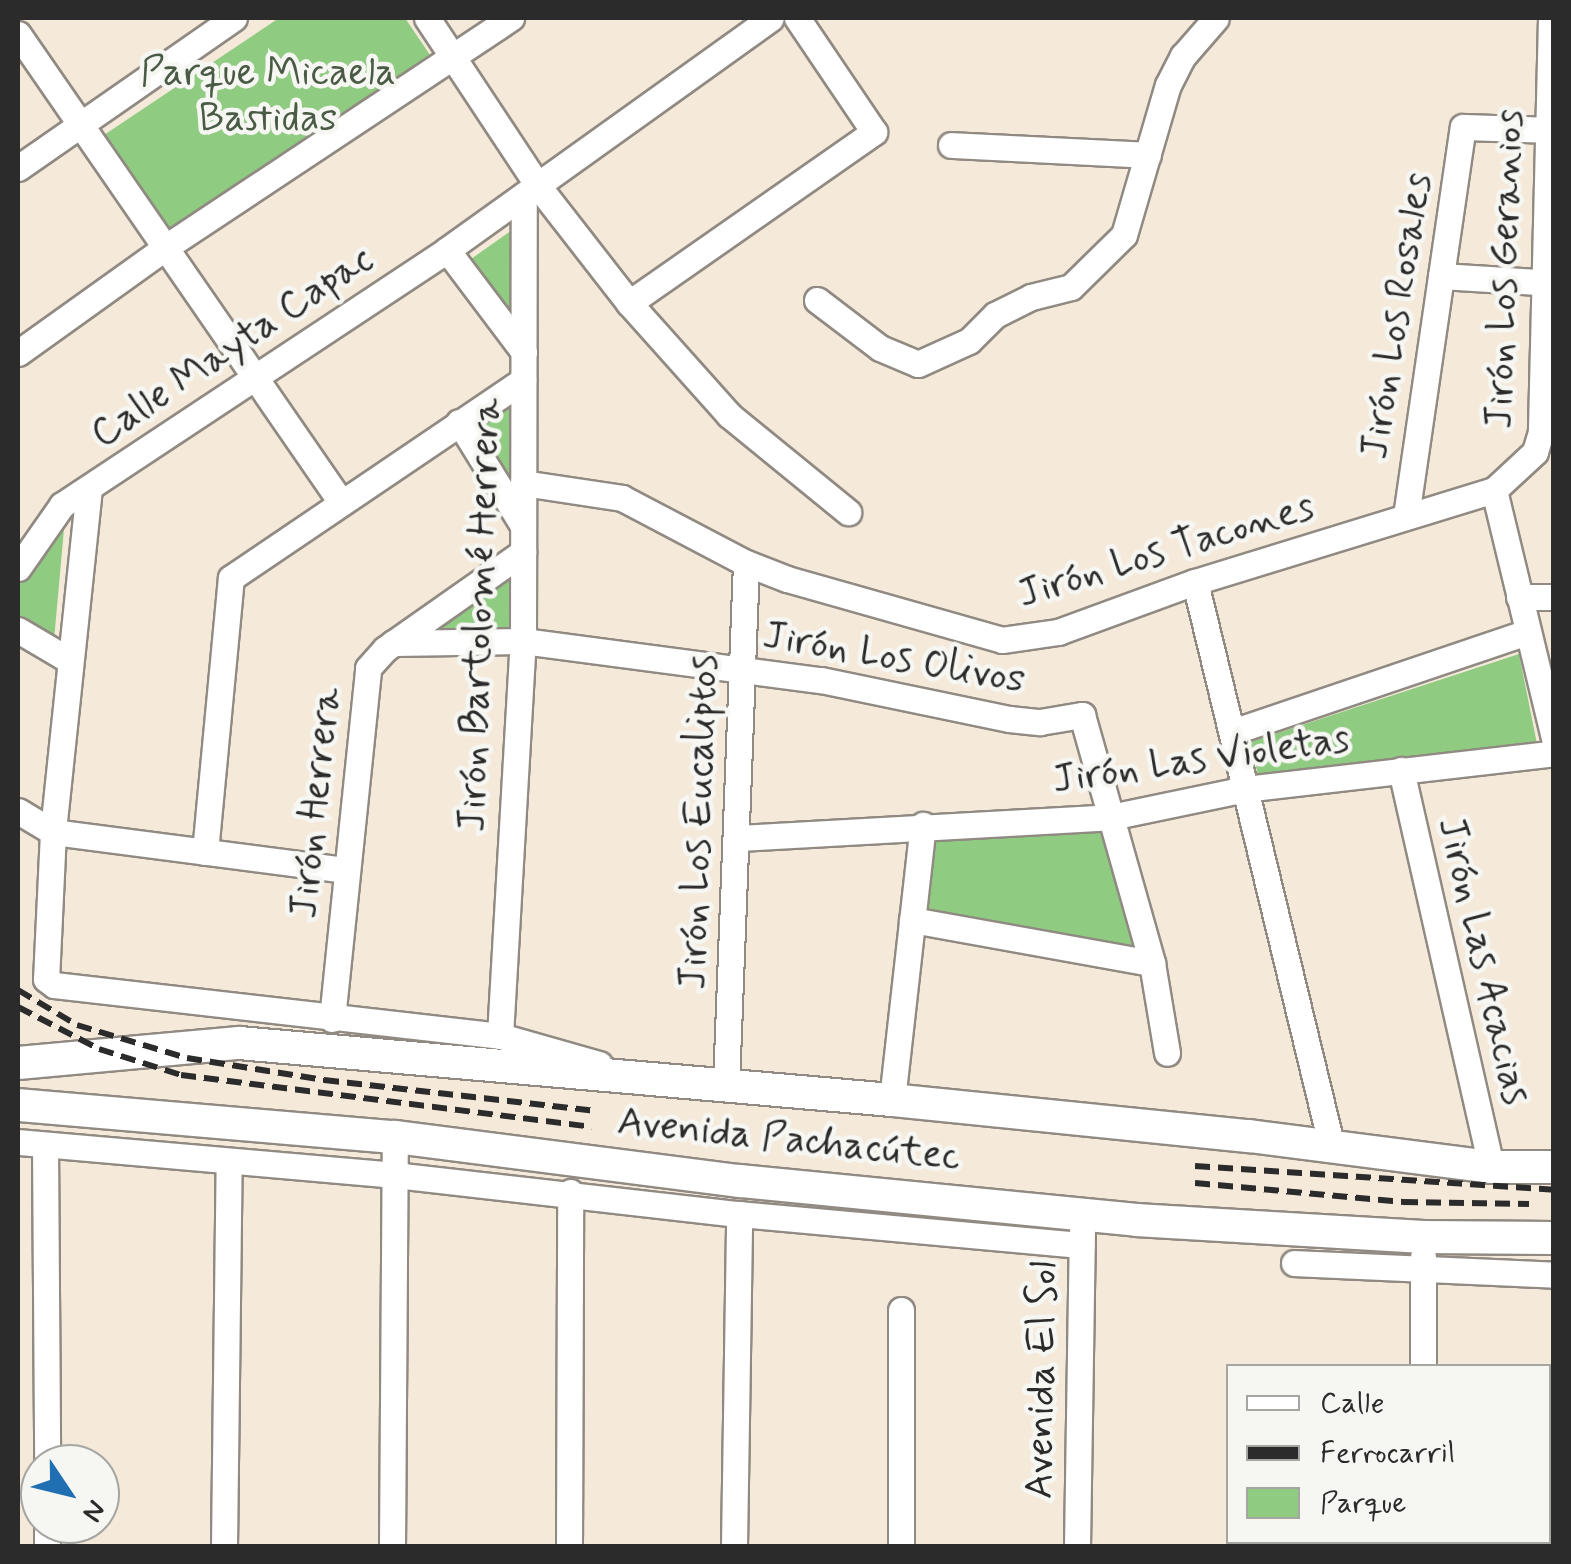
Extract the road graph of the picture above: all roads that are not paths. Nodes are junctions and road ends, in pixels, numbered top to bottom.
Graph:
1 (234, 18) edge
2 (428, 18) edge
3 (511, 18) edge
4 (771, 18) edge
5 (797, 18) edge
6 (1216, 18) edge
7 (1550, 18) edge
8 (18, 34) edge
9 (454, 55) junction
10 (79, 124) junction
11 (1551, 129) edge
12 (951, 145) dead end
13 (1148, 154) junction
14 (18, 168) edge
15 (531, 191) junction
16 (163, 249) junction
17 (447, 250) junction
18 (1440, 276) junction
19 (1549, 283) edge
20 (818, 300) dead end
21 (629, 303) junction
22 (18, 352) edge
23 (524, 352) junction
24 (253, 378) junction
25 (524, 380) junction
26 (459, 422) junction
27 (1547, 442) edge
28 (523, 483) junction
29 (88, 488) junction
30 (1494, 490) junction
31 (341, 502) junction
32 (848, 512) dead end
33 (1406, 516) junction
34 (523, 526) junction
35 (523, 552) junction
36 (746, 563) junction
37 (18, 568) edge
38 (1195, 582) junction
39 (1519, 597) junction
40 (1554, 597) edge
41 (18, 630) edge
42 (1527, 632) junction
43 (522, 641) junction
44 (394, 643) junction
45 (69, 660) junction
46 (742, 669) junction
47 (1232, 732) junction
48 (1554, 738) edge
49 (1554, 753) edge
50 (1401, 770) junction
51 (1245, 789) junction
52 (18, 810) edge
53 (1110, 817) junction
54 (923, 825) junction
55 (53, 832) junction
56 (738, 838) junction
57 (204, 852) junction
58 (346, 870) junction
59 (912, 920) junction
60 (1152, 963) junction
61 (46, 979) joint
62 (332, 1019) junction
63 (500, 1036) junction
64 (1167, 1054) dead end
65 (18, 1063) edge
66 (647, 1078) junction
67 (726, 1084) junction
68 (892, 1100) junction
69 (18, 1104) edge
70 (395, 1137) junction
71 (18, 1142) edge
72 (45, 1145) junction
73 (1332, 1148) junction
74 (230, 1161) junction
75 (1490, 1167) junction
76 (1554, 1167) edge
77 (395, 1175) junction
78 (570, 1192) junction
79 (739, 1214) junction
80 (1082, 1230) junction
81 (1423, 1237) junction
82 (1554, 1238) edge
83 (1294, 1263) dead end
84 (1422, 1271) junction
85 (1554, 1274) edge
86 (900, 1310) dead end
87 (1423, 1364) edge
88 (47, 1444) edge
89 (224, 1546) edge
90 (392, 1546) edge
91 (569, 1546) edge
92 (734, 1546) edge
93 (901, 1546) edge
94 (1077, 1546) edge

1 - 10 street
2 - 9 street
3 - 9 street
4 - 15 street, Calle Mayta Capac
5 - 21 street
6 - 13 street
7 - 11 street, Jirón Los Geranios
8 - 10 street
9 - 15 street
9 - 16 street
10 - 14 street
10 - 16 street
11 - 18 street, Jirón Los Rosales
11 - 19 street, Jirón Los Geranios
12 - 13 street
13 - 20 street
15 - 17 street, Calle Mayta Capac
15 - 21 street
15 - 23 street, Jirón Bartolomé Herrera
16 - 22 street
16 - 24 street
17 - 23 street
17 - 24 street, Calle Mayta Capac
18 - 19 street
18 - 33 street, Jirón Los Rosales
19 - 27 street, Jirón Los Geranios
21 - 32 street
23 - 25 street, Jirón Bartolomé Herrera
24 - 29 street, Calle Mayta Capac
24 - 31 street
25 - 26 street
25 - 28 street, Jirón Bartolomé Herrera
26 - 31 street
26 - 34 street
27 - 30 street, Jirón Los Geranios
28 - 34 street, Jirón Bartolomé Herrera
28 - 36 street, Jirón Los Tacones
29 - 37 street
29 - 45 street, Calle Mayta Capac
30 - 33 street, Jirón Los Tacones
30 - 39 street
31 - 57 street
33 - 38 street, Jirón Los Tacones
34 - 35 street, Jirón Bartolomé Herrera
35 - 43 street, Jirón Bartolomé Herrera
35 - 44 street, Jirón Herrera
36 - 38 street, Jirón Los Tacones
36 - 46 street, Jirón Los Eucaliptos
38 - 47 street
39 - 40 street
39 - 42 street
41 - 45 street
42 - 47 street
42 - 48 street
43 - 44 street, Jirón Los Olivos
43 - 46 street, Jirón Los Olivos
43 - 63 street, Jirón Bartolomé Herrera
44 - 58 street, Jirón Herrera
45 - 55 street, Calle Mayta Capac
46 - 53 street, Jirón Los Olivos
46 - 56 street, Jirón Los Eucaliptos
47 - 51 street
49 - 50 street, Jirón Las Violetas
50 - 51 street, Jirón Las Violetas
50 - 75 street, Jirón Las Acacias
51 - 53 street, Jirón Las Violetas
51 - 73 street
52 - 55 street
53 - 54 street, Jirón Las Violetas
53 - 60 street
54 - 56 street, Jirón Las Violetas
54 - 59 street
55 - 57 street
55 - 61 street, Calle Mayta Capac
56 - 67 street, Jirón Los Eucaliptos
57 - 58 street
58 - 62 street, Jirón Herrera
59 - 60 street
59 - 68 street
60 - 64 street
61 - 62 street, Avenida Pachacútec
62 - 63 street, Avenida Pachacútec
63 - 66 street, Avenida Pachacútec
65 - 66 main road, Avenida Pachacútec
66 - 67 main road, Avenida Pachacútec
67 - 68 main road, Avenida Pachacútec
68 - 73 main road, Avenida Pachacútec
69 - 70 main road, Avenida Pachacútec
70 - 77 street
70 - 80 main road, Avenida Pachacútec
71 - 72 street, Avenida Pachacútec
72 - 74 street, Avenida Pachacútec
72 - 88 street
73 - 75 main road, Avenida Pachacútec
74 - 77 street, Avenida Pachacútec
74 - 89 street
75 - 76 main road, Avenida Pachacútec
77 - 78 street, Avenida Pachacútec
77 - 90 street
78 - 79 street, Avenida Pachacútec
78 - 91 street
79 - 80 street, Avenida Pachacútec
79 - 92 street
80 - 81 main road, Avenida Pachacútec
80 - 94 street, Avenida El Sol
81 - 82 main road, Avenida Pachacútec
81 - 84 street
83 - 84 street
84 - 85 street
84 - 87 street
86 - 93 street

